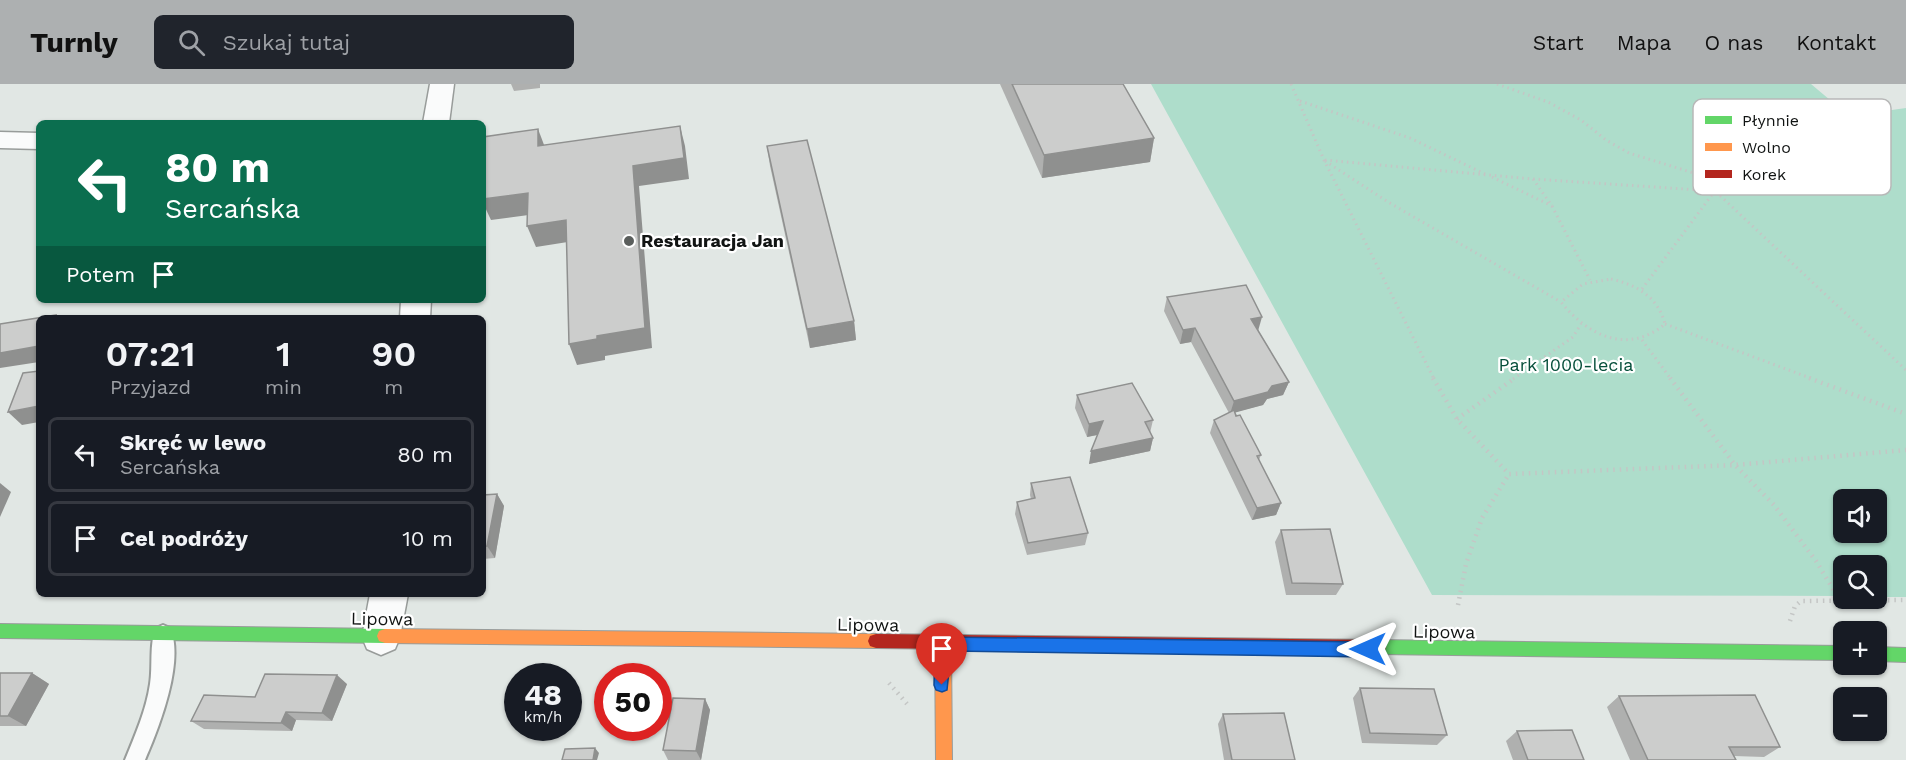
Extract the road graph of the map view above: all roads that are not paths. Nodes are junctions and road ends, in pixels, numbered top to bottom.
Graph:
1 (442, 84) edge
2 (436, 120) edge
3 (0, 140) edge
4 (36, 141) edge
5 (388, 597) edge
6 (0, 631) edge
7 (163, 634) junction
8 (381, 637) junction
9 (943, 644) junction
10 (1833, 653) edge
11 (1887, 654) edge
12 (1906, 655) edge
13 (135, 760) edge
14 (944, 760) edge

1 - 2 street
3 - 4 street
5 - 8 street
6 - 7 main road, Lipowa
7 - 8 main road, Lipowa
7 - 13 lane
8 - 9 main road, Lipowa
9 - 10 main road, Lipowa
9 - 14 main road
11 - 12 main road

